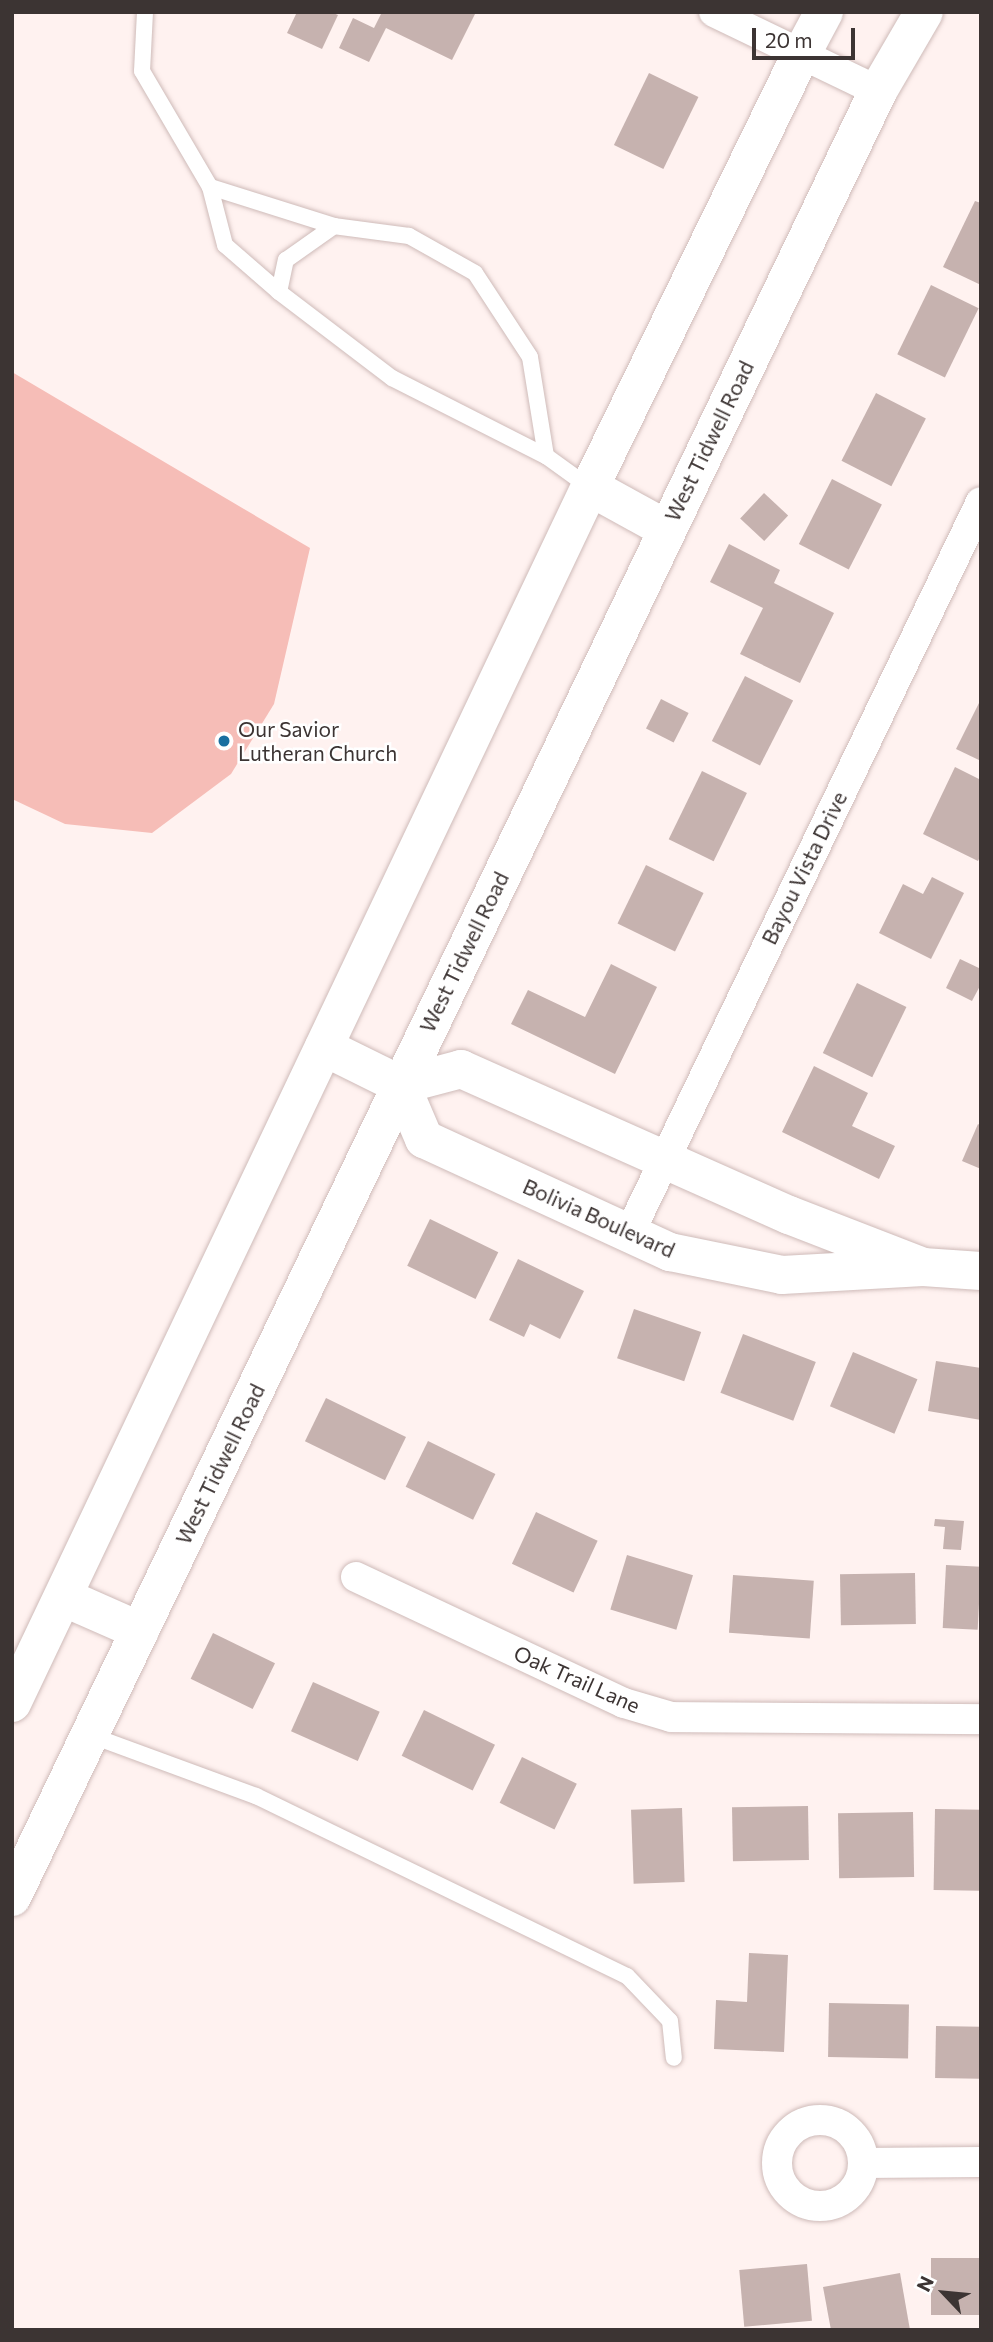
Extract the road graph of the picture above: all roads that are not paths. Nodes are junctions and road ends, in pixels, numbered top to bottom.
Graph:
1 (145, 12) edge
2 (714, 12) edge
3 (824, 12) edge
4 (924, 12) edge
5 (801, 55) junction
6 (878, 91) junction
7 (210, 187) junction
8 (334, 226) junction
9 (279, 292) junction
10 (546, 456) junction
11 (590, 487) junction
12 (981, 502) edge
13 (666, 529) junction
14 (324, 1047) junction
15 (401, 1085) junction
16 (663, 1161) junction
17 (629, 1234) junction
18 (923, 1267) junction
19 (981, 1271) edge
20 (356, 1577) dead end
21 (63, 1597) junction
22 (140, 1631) junction
23 (12, 1703) edge
24 (981, 1719) edge
25 (90, 1735) junction
26 (12, 1897) edge
27 (674, 2058) dead end
28 (981, 2162) edge
29 (863, 2163) dead end

1 - 7 lane
2 - 5 street
3 - 5 main road
4 - 6 main road, West Tidwell Road
5 - 6 street
5 - 11 main road
6 - 13 main road, West Tidwell Road
7 - 8 lane
7 - 9 lane
8 - 9 lane
8 - 10 lane
9 - 10 lane
10 - 11 lane
11 - 13 main road
11 - 14 main road
12 - 16 street, Bayou Vista Drive
13 - 15 main road, West Tidwell Road
14 - 15 main road
14 - 21 main road
15 - 16 main road, Bolivia Boulevard
15 - 17 main road, Bolivia Boulevard
15 - 22 main road, West Tidwell Road
16 - 17 street, Bayou Vista Drive
16 - 18 main road, Bolivia Boulevard
17 - 18 main road, Bolivia Boulevard
18 - 19 main road, Bolivia Boulevard
20 - 24 street, Oak Trail Lane
21 - 22 main road
21 - 23 main road
22 - 25 main road, West Tidwell Road
25 - 26 main road, West Tidwell Road
25 - 27 lane
28 - 29 street

